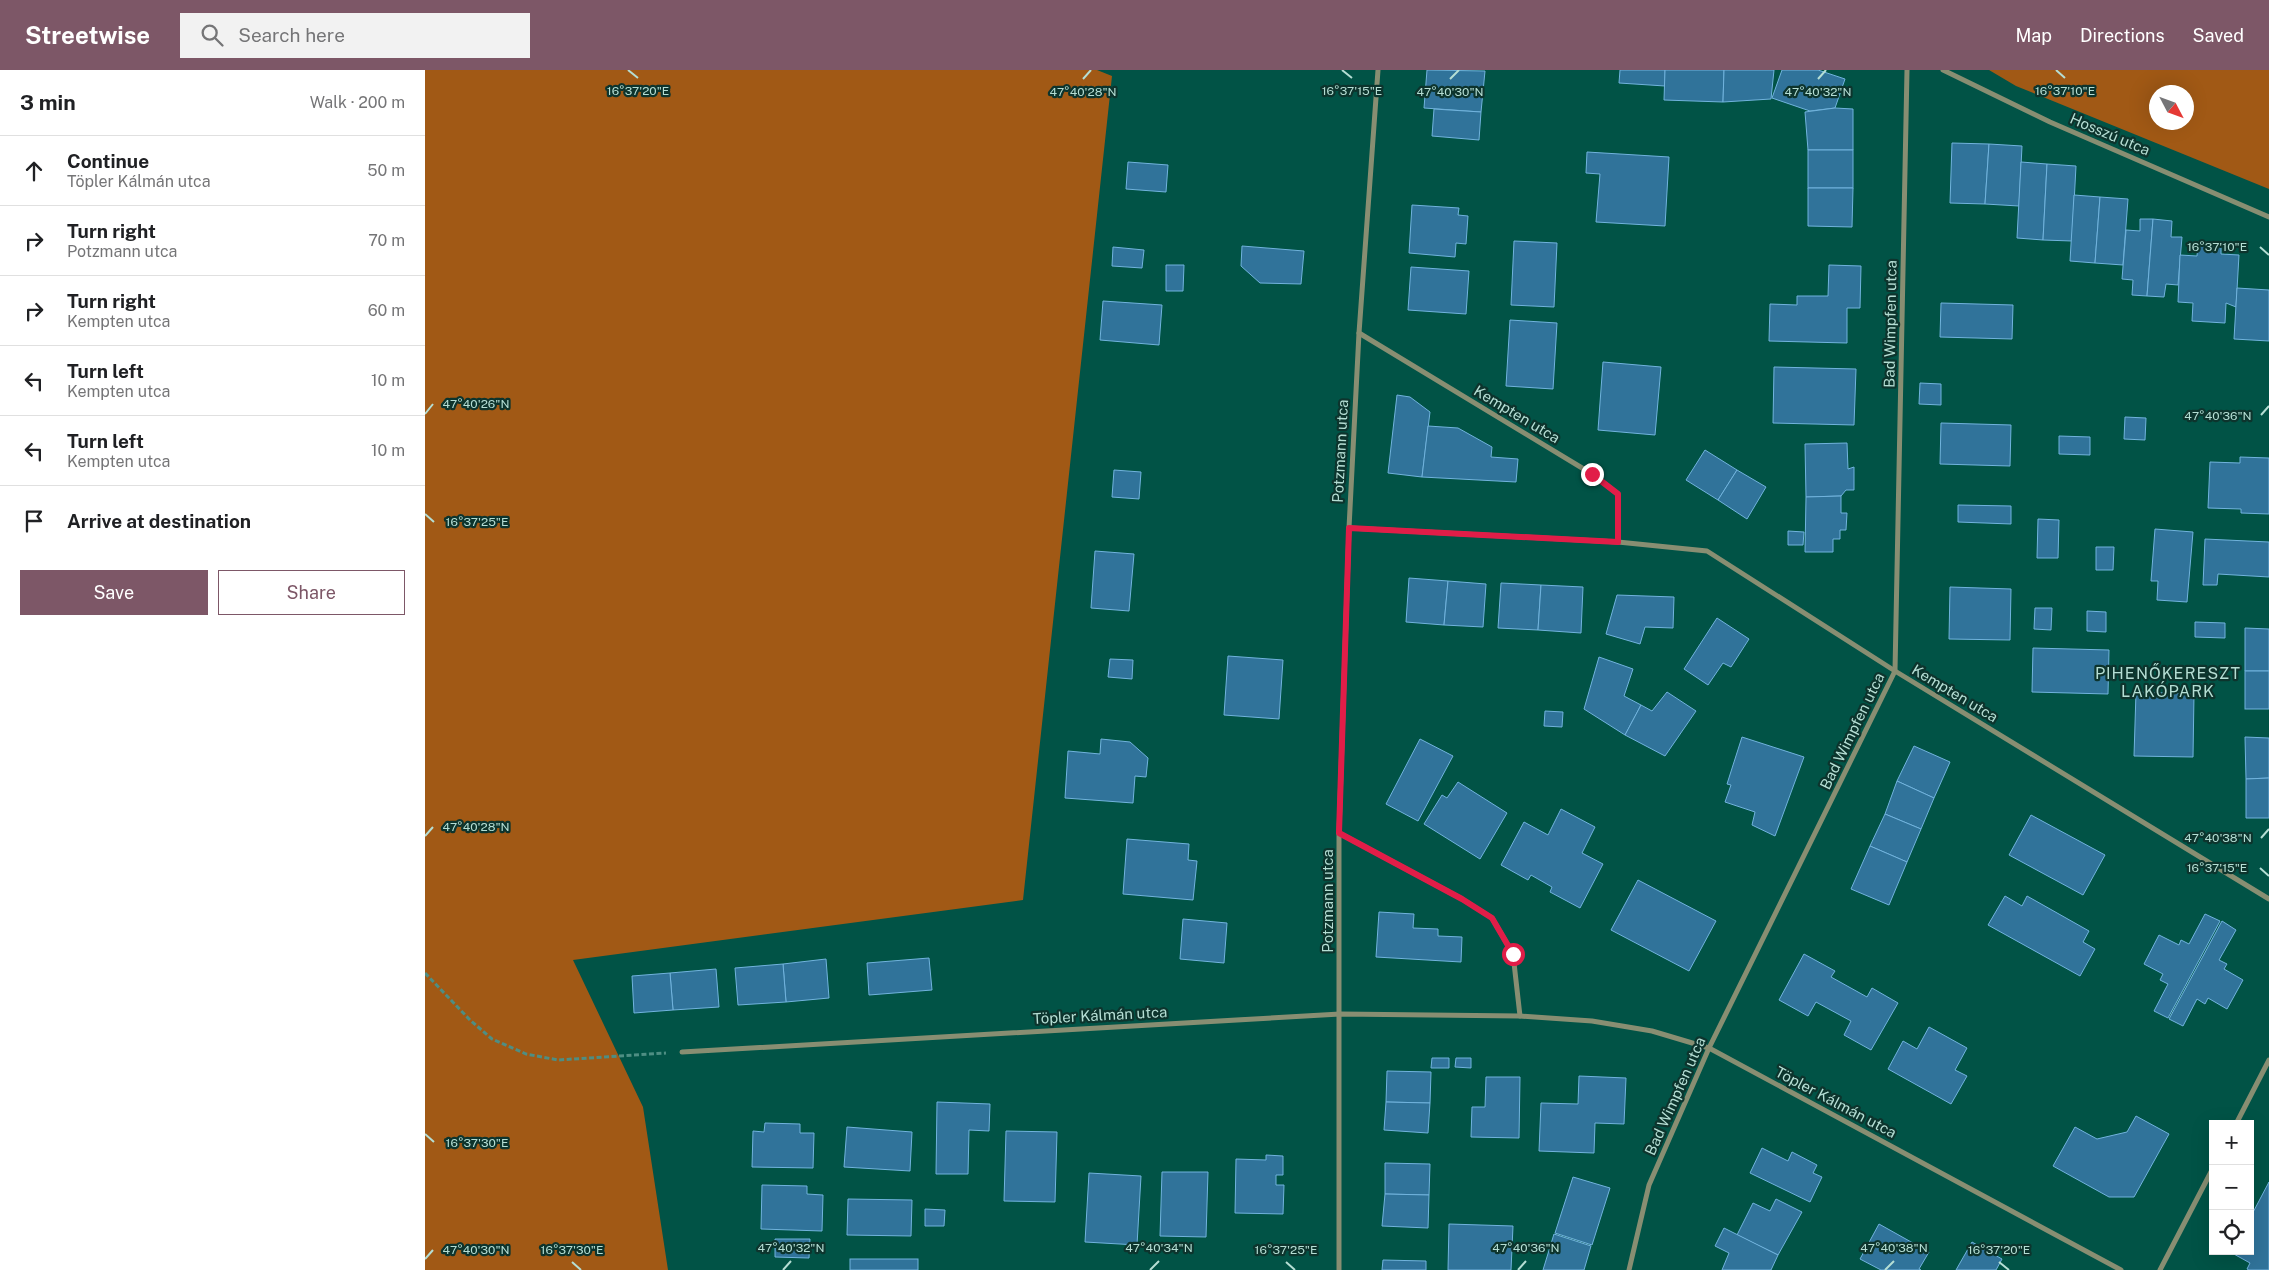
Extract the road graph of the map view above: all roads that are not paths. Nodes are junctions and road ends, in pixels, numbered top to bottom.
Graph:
1 (1378, 70) edge
2 (1907, 70) edge
3 (1943, 70) edge
4 (2269, 217) edge
5 (1359, 333) junction
6 (1349, 528) junction
7 (1618, 542) junction
8 (1895, 671) junction
9 (1339, 833) junction
10 (2269, 899) edge
11 (1340, 1014) junction
12 (1520, 1016) junction
13 (1709, 1048) junction
14 (682, 1052) road end
15 (2269, 1060) edge
16 (2238, 1120) edge
17 (2209, 1176) edge
18 (1339, 1270) edge
19 (1629, 1270) edge
20 (2121, 1270) edge
21 (2160, 1270) edge

1 - 5 street, Potzmann utca
2 - 8 street, Bad Wimpfen utca
3 - 4 street, Hosszú utca
5 - 6 street, Potzmann utca
5 - 7 street, Kempten utca
6 - 7 street, Kempten utca
6 - 9 street, Potzmann utca
7 - 8 street, Kempten utca
8 - 10 street, Kempten utca
8 - 13 street, Bad Wimpfen utca
9 - 11 street, Potzmann utca
9 - 12 street
11 - 12 street, Töpler Kálmán utca
11 - 14 street, Töpler Kálmán utca
11 - 18 street, Potzmann utca
12 - 13 street, Töpler Kálmán utca
13 - 19 street, Bad Wimpfen utca
13 - 20 street, Töpler Kálmán utca
15 - 16 street
17 - 21 street

